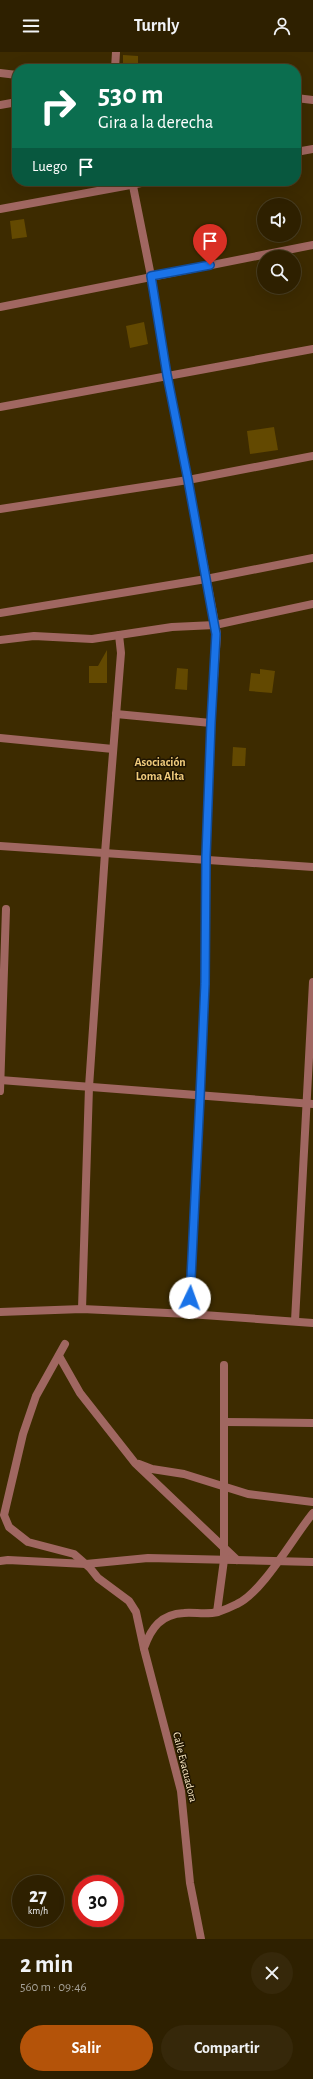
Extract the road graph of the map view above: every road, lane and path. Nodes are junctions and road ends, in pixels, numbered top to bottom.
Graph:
1 (116, 52) edge
2 (115, 64) edge
3 (0, 73) edge
4 (12, 74) edge
5 (301, 99) edge
6 (313, 100) edge
7 (12, 103) edge
8 (0, 105) edge
9 (313, 149) edge
10 (301, 151) edge
11 (118, 186) edge
12 (134, 186) edge
13 (0, 209) edge
14 (313, 246) edge
15 (151, 276) junction
16 (0, 307) edge
17 (313, 349) edge
18 (167, 375) junction
19 (0, 407) edge
20 (313, 456) edge
21 (188, 480) junction
22 (0, 510) edge
23 (313, 558) edge
24 (206, 579) junction
25 (313, 604) edge
26 (0, 614) edge
27 (215, 625) junction
28 (119, 635) junction
29 (0, 640) edge
30 (116, 714) junction
31 (211, 723) junction
32 (0, 738) edge
33 (113, 748) junction
34 (0, 846) edge
35 (105, 853) junction
36 (206, 860) junction
37 (313, 867) edge
38 (6, 909) dead end
39 (313, 982) edge
40 (312, 1006) edge
41 (0, 1080) edge
42 (89, 1087) junction
43 (0, 1091) edge
44 (200, 1097) junction
45 (310, 1104) edge
46 (82, 1309) junction
47 (0, 1312) edge
48 (189, 1314) junction
49 (295, 1321) junction
50 (313, 1323) edge
51 (65, 1344) dead end
52 (59, 1356) junction
53 (224, 1365) dead end
54 (224, 1422) junction
55 (313, 1423) edge
56 (135, 1463) junction
57 (224, 1487) junction
58 (313, 1502) edge
59 (313, 1513) edge
60 (224, 1548) junction
61 (224, 1560) junction
62 (237, 1560) junction
63 (0, 1561) edge
64 (277, 1561) junction
65 (313, 1562) edge
66 (86, 1564) junction
67 (217, 1612) junction
68 (144, 1649) junction
69 (201, 1939) edge

1 - 2 street
3 - 4 street
5 - 6 street
7 - 8 street
9 - 10 street
11 - 13 street
12 - 15 street
14 - 15 street
15 - 16 street
15 - 18 street
17 - 18 street
18 - 19 street
18 - 21 street
20 - 21 street
21 - 22 street
21 - 24 street
23 - 24 street
24 - 26 street
24 - 27 street
25 - 27 street
27 - 28 street
27 - 31 street
28 - 29 street
28 - 30 street
30 - 31 street
30 - 33 street
31 - 36 street
32 - 33 street
33 - 35 street
34 - 35 street
35 - 36 street
35 - 42 street
36 - 37 street
36 - 44 street
38 - 41 street
39 - 40 street
40 - 45 street
41 - 42 street
41 - 43 street
42 - 44 street
42 - 46 street
44 - 45 street
44 - 48 street
45 - 49 street
46 - 47 street
46 - 48 street
48 - 49 street
49 - 50 street
51 - 52 street, Calle Evacuadora
52 - 56 street
52 - 66 street, Calle Evacuadora
53 - 54 street
54 - 55 street
54 - 57 street
56 - 57 street
56 - 60 street
57 - 58 street
57 - 60 street
59 - 64 street
60 - 61 street
60 - 62 street
61 - 62 street
61 - 66 street
61 - 67 street
62 - 64 street
63 - 66 street
64 - 65 street
64 - 67 street
66 - 68 street, Calle Evacuadora
67 - 68 street
68 - 69 street, Calle Evacuadora

